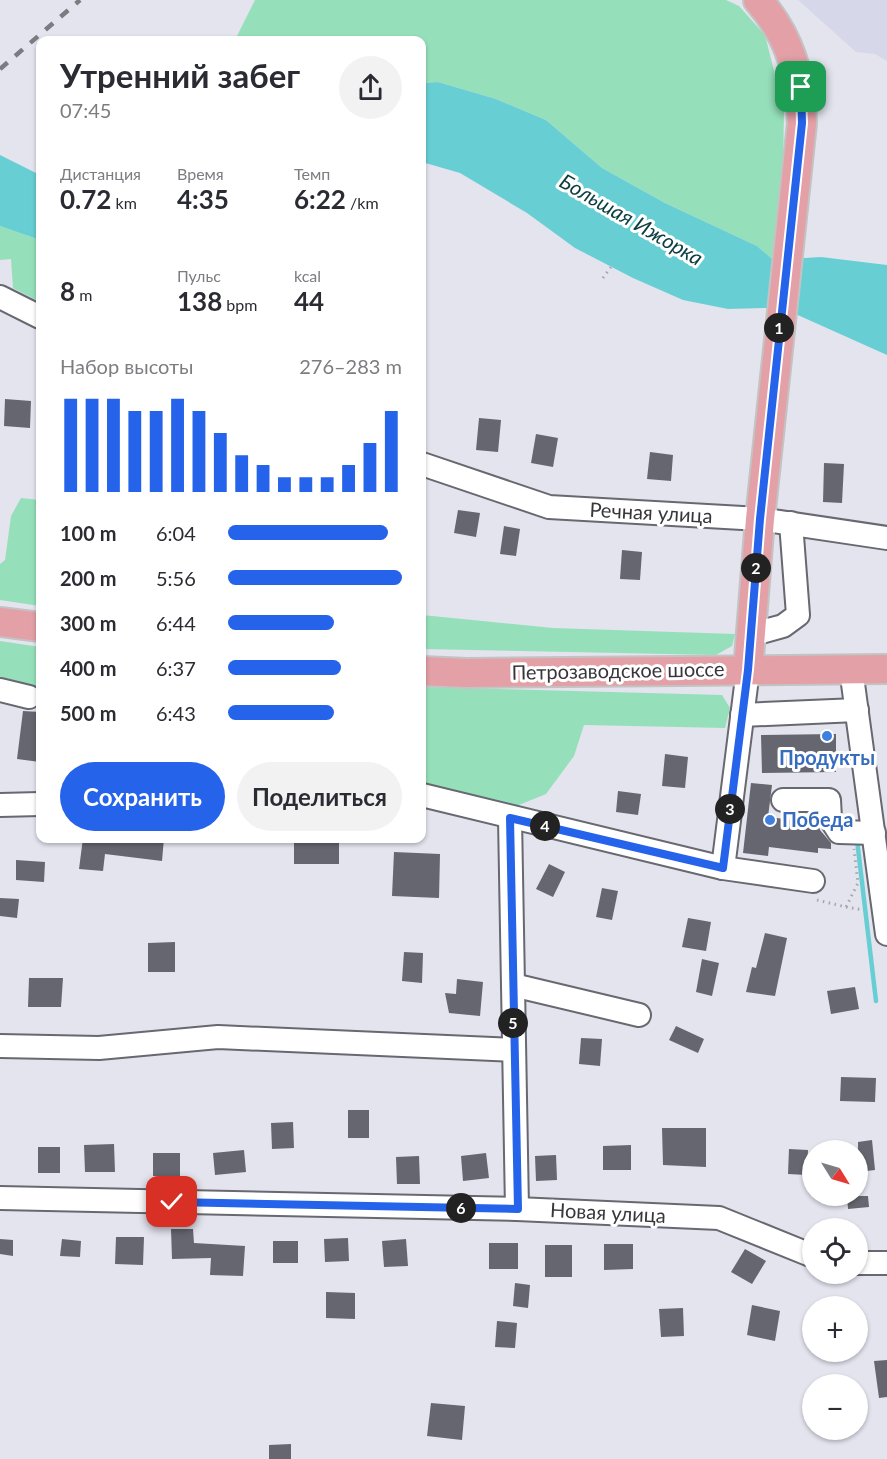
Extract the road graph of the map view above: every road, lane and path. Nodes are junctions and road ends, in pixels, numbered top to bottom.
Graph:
1 (758, 0) edge
2 (613, 264) dead end
3 (603, 278) dead end
4 (0, 297) edge
5 (36, 315) edge
6 (426, 465) edge
7 (760, 519) junction
8 (791, 523) junction
9 (887, 538) edge
10 (0, 622) edge
11 (36, 626) edge
12 (750, 634) junction
13 (851, 669) junction
14 (887, 669) edge
15 (748, 670) junction
16 (426, 671) edge
17 (0, 690) edge
18 (29, 697) dead end
19 (857, 710) junction
20 (742, 715) junction
21 (426, 796) edge
22 (783, 800) dead end
23 (36, 804) edge
24 (0, 805) edge
25 (510, 818) junction
26 (873, 833) junction
27 (723, 868) junction
28 (813, 881) dead end
29 (846, 907) dead end
30 (858, 909) dead end
31 (886, 919) edge
32 (513, 985) junction
33 (639, 1015) dead end
34 (0, 1046) edge
35 (514, 1050) junction
36 (0, 1198) edge
37 (518, 1209) junction
38 (802, 1252) edge
39 (868, 1263) edge
40 (887, 1263) edge

1 - 7 main road
2 - 3 path
4 - 5 street
6 - 7 street, Речная улица
7 - 8 street, Речная улица
7 - 12 main road
8 - 9 street, Речная улица
8 - 12 street
10 - 11 main road
12 - 15 main road
13 - 14 main road, Петрозаводское шоссе
13 - 15 main road, Петрозаводское шоссе
13 - 19 street
15 - 16 main road, Петрозаводское шоссе
15 - 20 street
17 - 18 street
19 - 20 street
19 - 26 street
20 - 27 street
21 - 25 street
22 - 26 street
23 - 24 street
25 - 27 street
25 - 32 street
26 - 31 street
27 - 28 street
29 - 30 path
32 - 33 street
32 - 35 street
34 - 35 street
35 - 37 street
36 - 37 street, Новая улица
37 - 38 street, Новая улица
39 - 40 street

